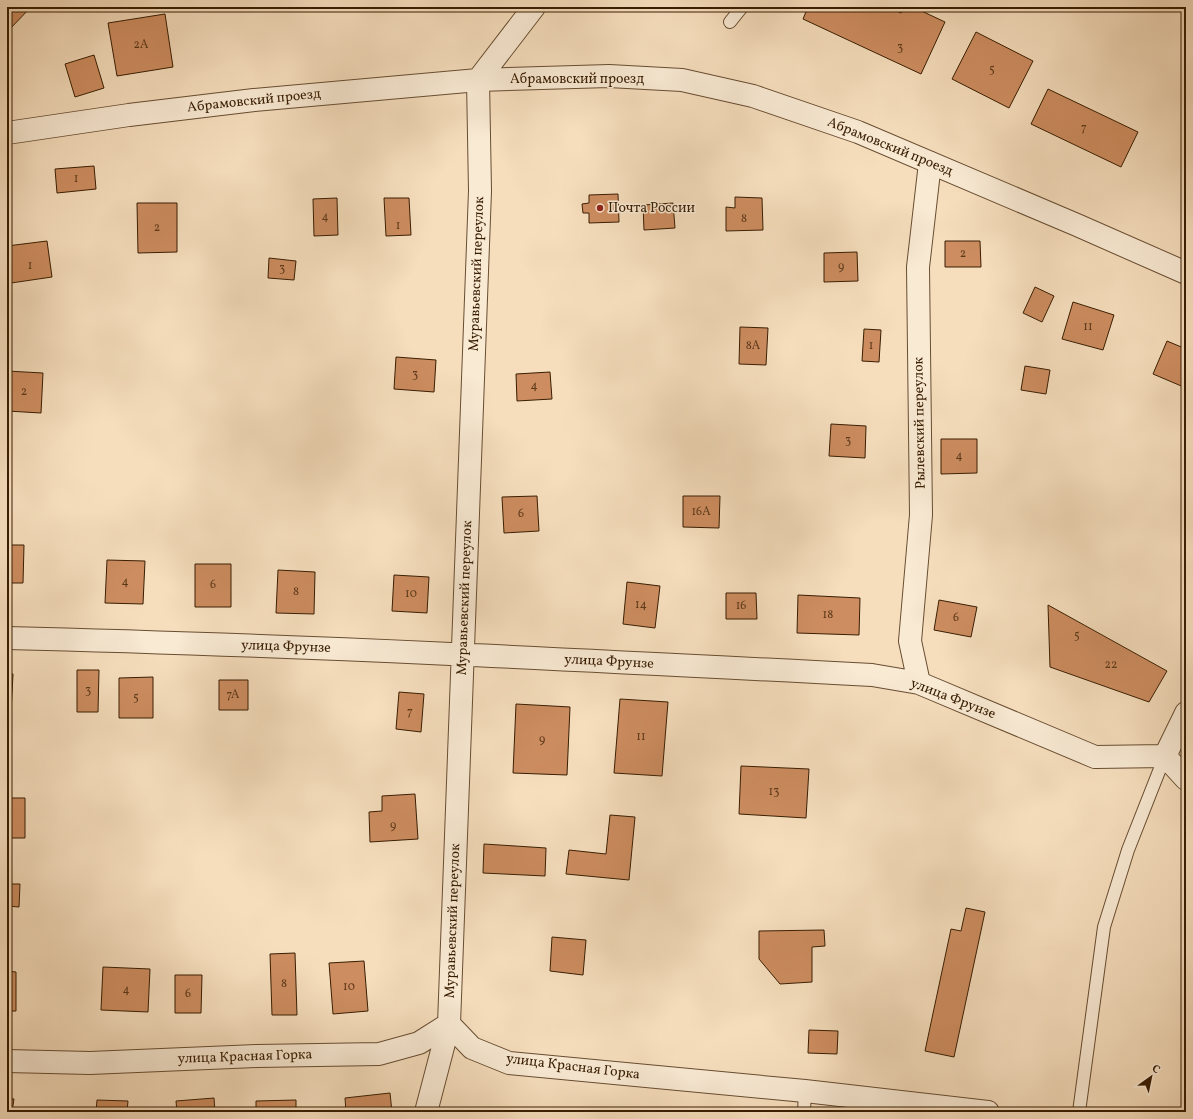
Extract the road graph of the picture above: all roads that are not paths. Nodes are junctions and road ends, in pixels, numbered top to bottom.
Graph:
1 (534, 7) edge
2 (742, 7) edge
3 (730, 22) dead end
4 (478, 80) junction
5 (7, 133) edge
6 (930, 163) junction
7 (1186, 273) edge
8 (7, 638) edge
9 (463, 654) junction
10 (919, 683) junction
11 (1186, 713) edge
12 (1165, 756) junction
13 (1186, 779) edge
14 (449, 1024) junction
15 (7, 1061) edge
16 (805, 1091) junction
17 (426, 1112) edge
18 (804, 1112) edge
19 (988, 1112) edge
20 (1079, 1112) edge

1 - 4 street
2 - 3 lane
4 - 5 street, Абрамовский проезд
4 - 6 street, Абрамовский проезд
4 - 9 street, Муравьевский переулок
6 - 7 street, Абрамовский проезд
6 - 10 street, Рылевский переулок
8 - 9 street, улица Фрунзе
9 - 10 street, улица Фрунзе
9 - 14 street, Муравьевский переулок
10 - 12 street, улица Фрунзе
11 - 12 street
12 - 13 street
12 - 20 lane
14 - 15 street, улица Красная Горка
14 - 16 street, улица Красная Горка
14 - 17 street, Муравьевский переулок
16 - 18 lane
16 - 19 street, улица Красная Горка

